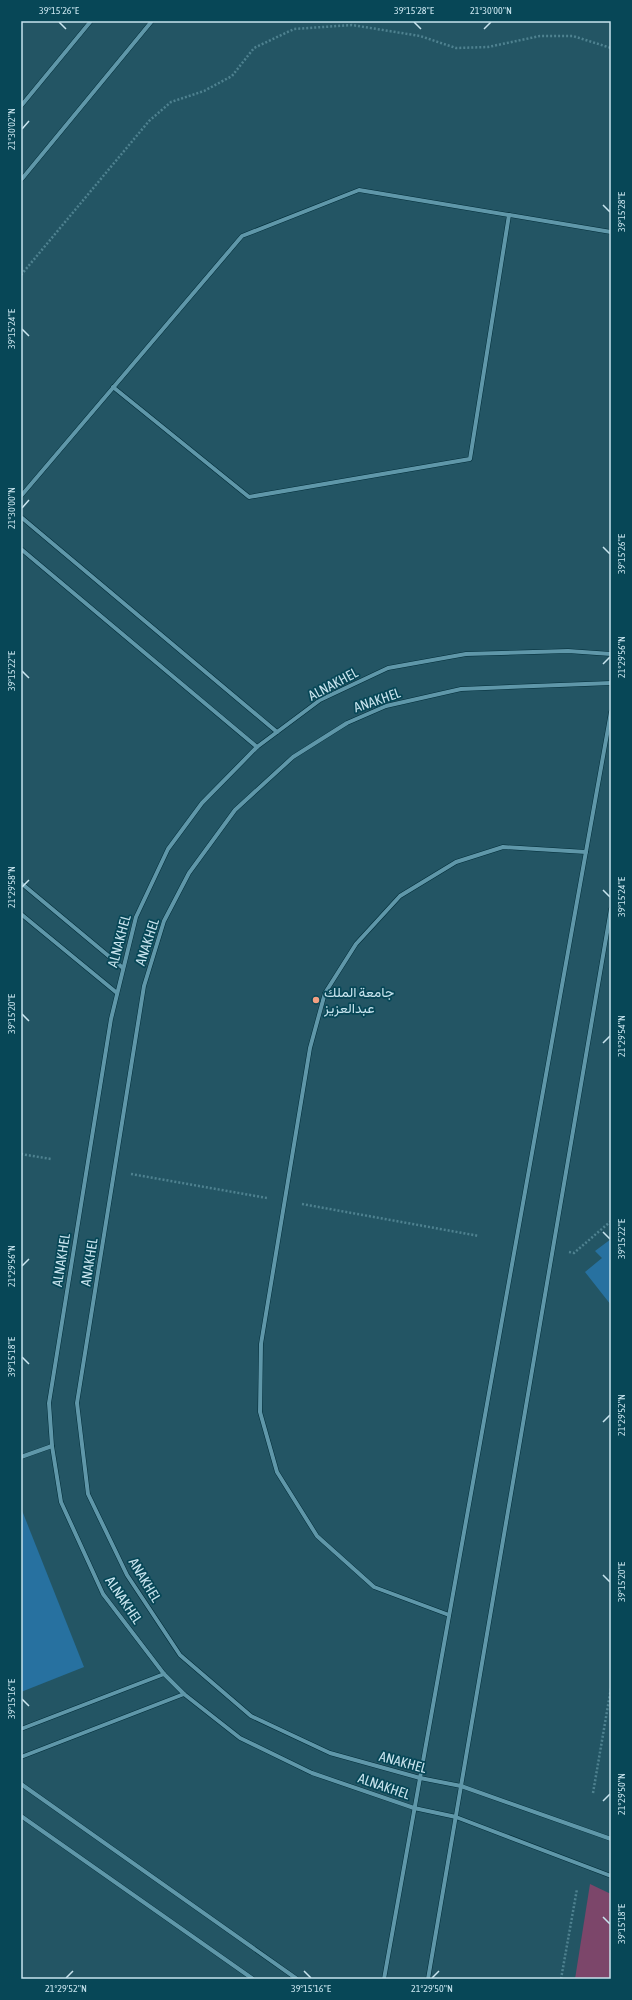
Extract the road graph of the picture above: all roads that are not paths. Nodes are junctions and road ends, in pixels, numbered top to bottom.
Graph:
1 (91, 21) edge
2 (152, 21) edge
3 (21, 106) edge
4 (21, 180) edge
5 (509, 215) junction
6 (611, 232) edge
7 (113, 387) junction
8 (21, 496) edge
9 (21, 517) edge
10 (21, 549) edge
11 (611, 654) edge
12 (611, 683) edge
13 (611, 712) edge
14 (277, 732) junction
15 (257, 747) junction
16 (586, 852) junction
17 (21, 883) edge
18 (611, 910) edge
19 (21, 914) edge
20 (123, 968) junction
21 (117, 993) junction
22 (52, 1446) junction
23 (21, 1457) edge
24 (449, 1615) junction
25 (164, 1674) junction
26 (184, 1694) junction
27 (21, 1729) edge
28 (21, 1757) edge
29 (420, 1778) junction
30 (21, 1784) edge
31 (461, 1786) junction
32 (414, 1808) junction
33 (21, 1816) edge
34 (456, 1817) junction
35 (611, 1839) edge
36 (611, 1876) edge
37 (253, 1979) edge
38 (297, 1979) edge
39 (384, 1979) edge
40 (428, 1979) edge

1 - 3 street
2 - 4 street
5 - 6 street
5 - 7 street
5 - 7 street
7 - 8 street
9 - 14 street
10 - 15 street
11 - 14 street, ALNAKHEL
12 - 29 street, ANAKHEL
13 - 16 street
14 - 15 street, ALNAKHEL
15 - 20 street, ALNAKHEL
16 - 24 street
16 - 24 street
17 - 20 street
18 - 31 street
19 - 21 street
20 - 21 street, ALNAKHEL
21 - 22 street, ALNAKHEL
22 - 23 street
22 - 25 street, ALNAKHEL
24 - 29 street
25 - 26 street, ALNAKHEL
25 - 27 street
26 - 28 street
26 - 32 street, ALNAKHEL
29 - 31 street, ANAKHEL
29 - 32 street
30 - 38 street
31 - 34 street
31 - 35 street, ANAKHEL
32 - 34 street, ALNAKHEL
32 - 39 street
33 - 37 street
34 - 36 street, ALNAKHEL
34 - 40 street

